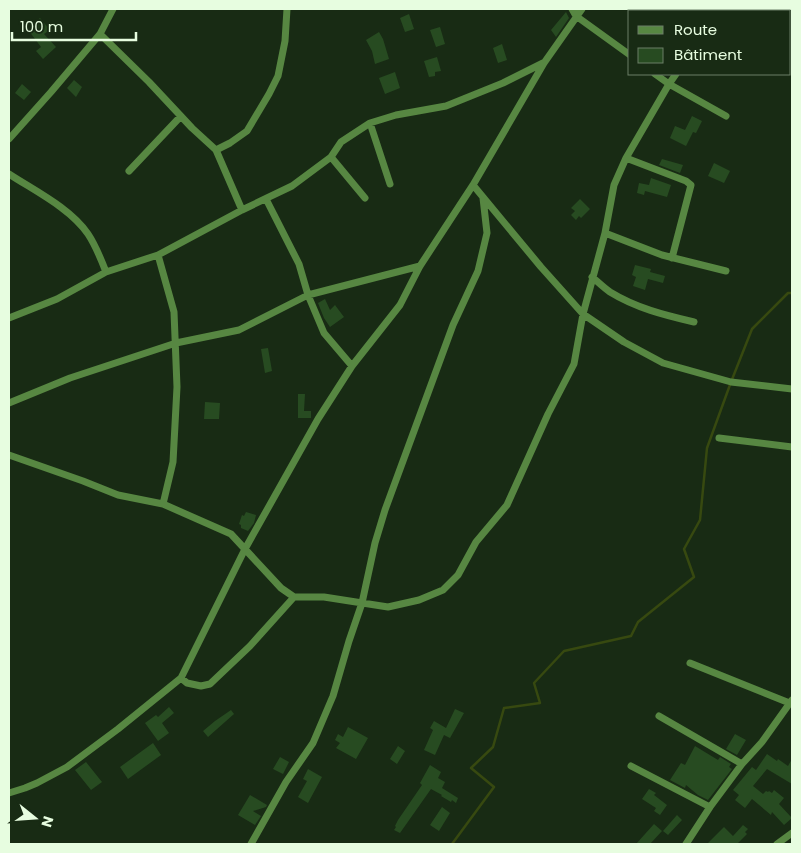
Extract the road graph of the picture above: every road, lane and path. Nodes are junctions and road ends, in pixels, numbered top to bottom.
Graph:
1 (113, 9) edge
2 (287, 9) edge
3 (572, 9) edge
4 (582, 9) edge
5 (576, 16) junction
6 (100, 34) junction
7 (628, 54) edge
8 (544, 63) junction
9 (656, 75) edge
10 (675, 75) edge
11 (669, 84) junction
12 (181, 116) junction
13 (726, 116) dead end
14 (370, 123) junction
15 (9, 139) edge
16 (216, 150) junction
17 (331, 157) junction
18 (626, 158) junction
19 (129, 170) dead end
20 (9, 174) edge
21 (390, 184) dead end
22 (473, 186) junction
23 (365, 198) dead end
24 (483, 198) junction
25 (266, 199) junction
26 (242, 210) junction
27 (605, 233) junction
28 (158, 255) junction
29 (672, 258) junction
30 (420, 266) junction
31 (726, 271) dead end
32 (106, 272) junction
33 (592, 277) junction
34 (308, 295) junction
35 (583, 314) junction
36 (9, 318) edge
37 (694, 322) dead end
38 (176, 343) junction
39 (352, 366) junction
40 (792, 389) edge
41 (9, 403) edge
42 (719, 438) dead end
43 (792, 447) edge
44 (9, 455) edge
45 (163, 504) junction
46 (244, 549) junction
47 (294, 597) junction
48 (362, 603) junction
49 (690, 663) dead end
50 (181, 678) junction
51 (792, 702) edge
52 (659, 716) dead end
53 (742, 764) junction
54 (631, 766) dead end
55 (9, 793) edge
56 (710, 807) junction
57 (792, 833) edge
58 (250, 844) edge
59 (686, 844) edge
60 (777, 844) edge

1 - 6 street
2 - 16 street
3 - 5 street
4 - 5 street
5 - 7 street
5 - 8 street
6 - 12 street
6 - 15 street
8 - 14 street
8 - 22 street
9 - 11 street
10 - 11 street
11 - 13 street
11 - 18 street
12 - 16 street
12 - 19 street
14 - 17 street
14 - 21 street
16 - 26 street
17 - 23 street
17 - 25 street
18 - 27 street
18 - 29 street
20 - 32 street
22 - 24 street
22 - 30 street
24 - 35 street
24 - 48 street
25 - 26 street
25 - 34 street
26 - 28 street
27 - 29 street
27 - 33 street
28 - 32 street
28 - 38 street
29 - 31 street
30 - 34 street
30 - 39 street
32 - 36 street
33 - 35 street
33 - 37 street
34 - 38 street
34 - 39 street
35 - 40 street
35 - 48 street
38 - 41 street
38 - 45 street
39 - 46 street
42 - 43 street
44 - 45 street
45 - 46 street
46 - 47 street
46 - 50 street
47 - 48 street
47 - 50 street
48 - 58 street
49 - 51 street
50 - 55 street
51 - 53 street
52 - 53 street
53 - 56 street
54 - 56 street
56 - 59 street
57 - 60 street

